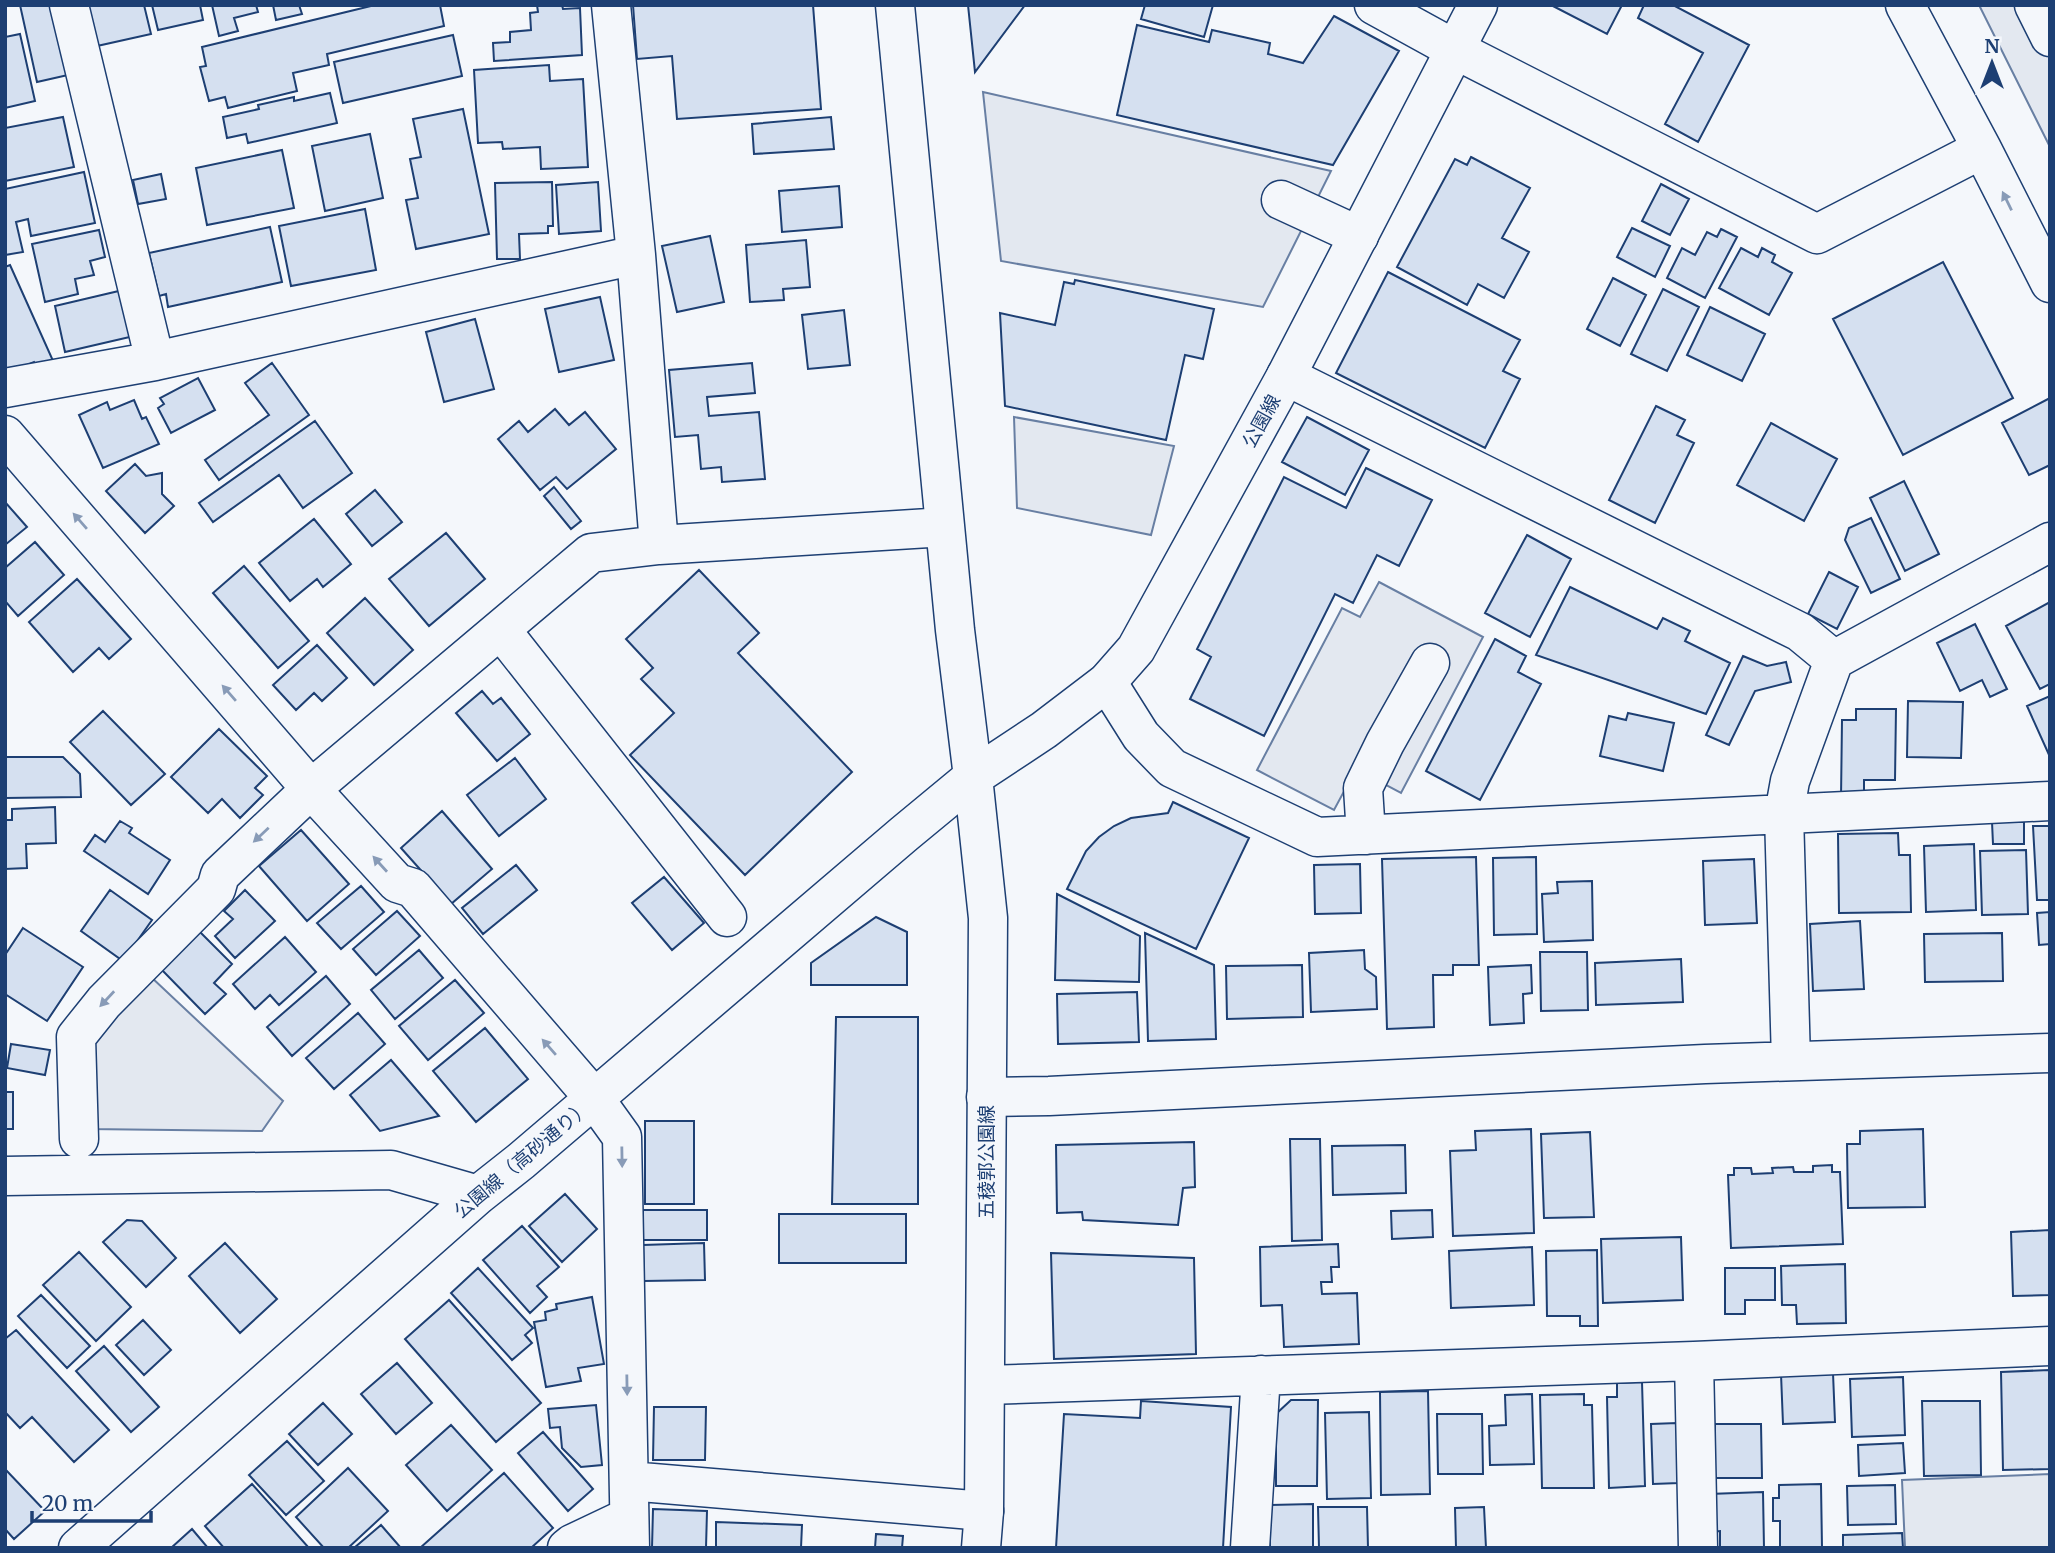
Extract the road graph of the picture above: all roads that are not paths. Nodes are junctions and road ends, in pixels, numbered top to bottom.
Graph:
1 (69, 5) edge
2 (611, 5) edge
3 (895, 5) edge
4 (1374, 5) edge
5 (1478, 5) edge
6 (1905, 5) edge
7 (2034, 5) edge
8 (2050, 37) edge
9 (1454, 49) junction
10 (1982, 149) junction
11 (1281, 200) dead end
12 (2037, 230) edge
13 (1359, 236) junction
14 (636, 255) junction
15 (2050, 283) edge
16 (155, 361) junction
17 (1286, 376) junction
18 (5, 388) edge
19 (5, 435) edge
20 (945, 527) junction
21 (2050, 542) edge
22 (659, 545) junction
23 (501, 629) junction
24 (1834, 660) junction
25 (1430, 663) dead end
26 (1107, 682) junction
27 (973, 777) junction
28 (311, 789) junction
29 (2050, 801) edge
30 (1784, 814) junction
31 (1366, 835) junction
32 (727, 917) dead end
33 (2050, 1053) edge
34 (1791, 1061) junction
35 (986, 1097) junction
36 (594, 1098) junction
37 (79, 1139) dead end
38 (5, 1176) edge
39 (478, 1195) junction
40 (2050, 1346) edge
41 (1694, 1361) junction
42 (1261, 1375) junction
43 (986, 1385) junction
44 (629, 1515) edge
45 (983, 1529) edge
46 (78, 1548) edge
47 (567, 1548) edge
48 (1250, 1548) edge
49 (1698, 1548) edge

1 - 16 street
2 - 14 street
3 - 20 street, 五稜郭公園線
4 - 9 street
5 - 9 street, 公園線
6 - 10 street
7 - 8 street
9 - 10 street
9 - 13 street, 公園線
12 -> 10 street
11 - 13 street
12 - 15 street
13 - 17 street, 公園線
14 - 16 street
14 - 22 street
16 - 18 street
17 - 24 street
17 - 26 street, 公園線
28 -> 19 street
20 - 22 street
20 - 27 street, 五稜郭公園線
21 - 24 street
22 - 23 street
23 - 28 street
23 - 32 street
24 - 30 street
25 - 31 street
26 - 27 street, 公園線
26 - 31 street
27 - 35 street, 五稜郭公園線
27 - 36 street, 公園線（高砂通り）
36 -> 28 street
28 -> 37 street
29 - 30 street
30 - 31 street
30 - 34 street
33 - 34 street
34 - 35 street
35 - 43 street, 五稜郭公園線
36 - 39 street, 公園線（高砂通り）
36 -> 44 street
38 - 39 street
39 - 46 street, 公園線（高砂通り）
40 - 41 street
41 - 42 street
41 - 49 street
42 - 43 street
42 - 48 street
43 - 45 street, 五稜郭公園線
44 - 45 street
44 - 47 street

